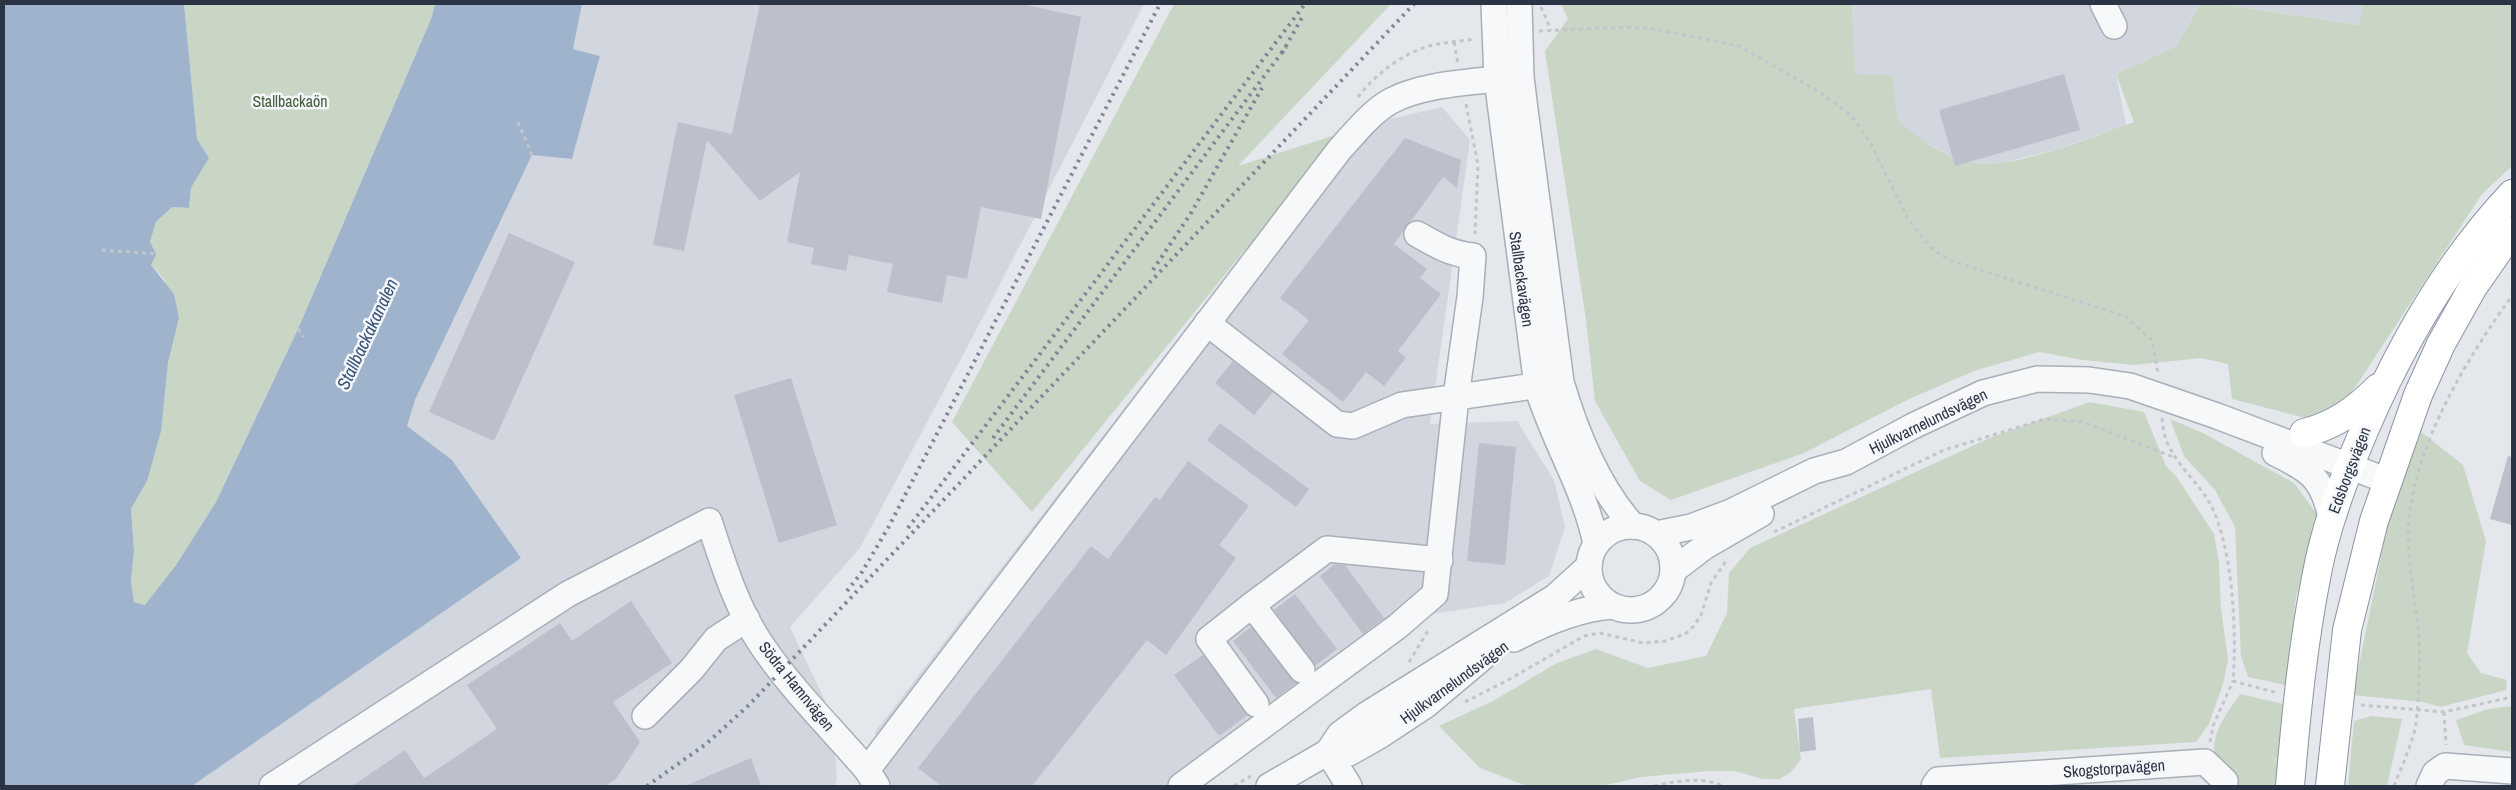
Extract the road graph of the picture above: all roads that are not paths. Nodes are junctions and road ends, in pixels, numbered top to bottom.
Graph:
1 (1494, 4) edge
2 (1519, 4) edge
3 (2103, 4) edge
4 (2114, 26) dead end
5 (1497, 79) junction
6 (2512, 194) edge
7 (2512, 231) edge
8 (1417, 234) dead end
9 (1207, 323) junction
10 (1561, 382) junction
11 (2385, 382) junction
12 (1536, 386) junction
13 (1456, 397) junction
14 (2217, 416) junction
15 (2304, 433) junction
16 (2352, 459) junction
17 (1846, 462) junction
18 (2390, 475) junction
19 (2331, 518) junction
20 (1644, 530) junction
21 (1592, 555) junction
22 (1440, 560) junction
23 (1674, 570) junction
24 (1252, 605) junction
25 (1611, 606) junction
26 (747, 619) junction
27 (1302, 670) dead end
28 (1256, 704) dead end
29 (645, 716) dead end
30 (1328, 752) junction
31 (2512, 771) edge
32 (2470, 777) edge
33 (872, 778) edge
34 (272, 786) edge
35 (1181, 786) edge
36 (1269, 786) edge
37 (1348, 786) edge
38 (1934, 786) edge
39 (2224, 786) edge
40 (2290, 786) edge
41 (2330, 786) edge
42 (2429, 786) edge

1 - 5 street, Stallbackavägen
2 - 10 street, Stallbackavägen
3 - 4 street
5 - 9 street
5 - 12 street, Stallbackavägen
6 - 11 highway, Edsborgsvägen
7 - 18 highway
8 - 13 street
9 - 13 street
9 - 33 street
10 - 12 street
10 - 20 street, Stallbackavägen
11 - 15 highway
11 - 16 highway, Edsborgsvägen
12 - 13 street
12 - 21 street, Stallbackavägen
13 - 22 street
14 - 15 street
14 - 16 street, Hjulkvarnelundsvägen
14 - 17 street, Hjulkvarnelundsvägen
14 - 19 street
15 - 16 street
16 - 18 street
16 - 19 highway, Edsborgsvägen
17 - 20 street, Hjulkvarnelundsvägen
17 - 23 street, Hjulkvarnelundsvägen
18 - 41 highway
19 - 40 highway, Edsborgsvägen
20 - 21 street
20 - 23 street
21 - 25 street
21 - 30 street, Hjulkvarnelundsvägen
22 - 24 street
22 - 35 street
23 - 25 street
24 - 27 street
24 - 28 street
25 - 30 street, Hjulkvarnelundsvägen
26 - 29 street
26 - 33 street, Södra Hamnvägen
26 - 34 street, Södra Hamnvägen
30 - 36 street, Hjulkvarnelundsvägen
30 - 37 street
31 - 32 street
32 - 42 street
38 - 39 street, Skogstorpavägen

